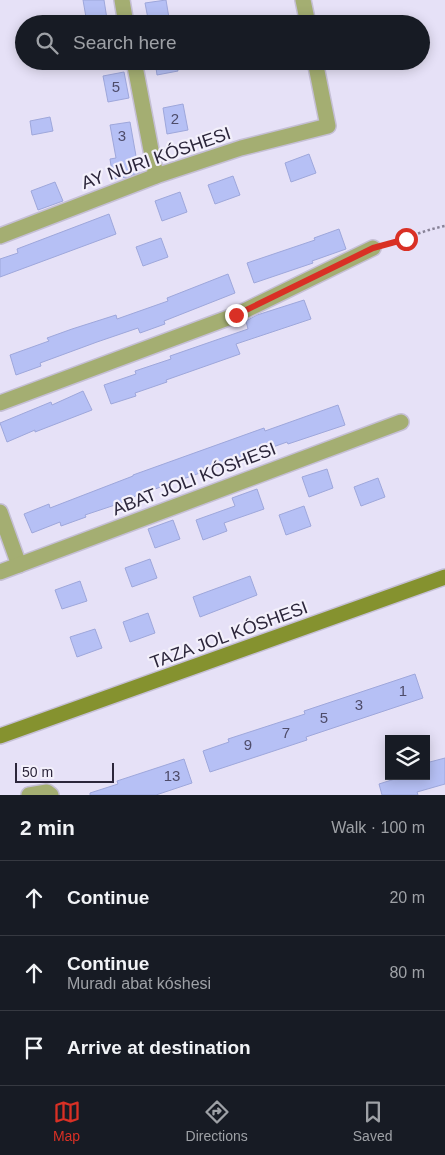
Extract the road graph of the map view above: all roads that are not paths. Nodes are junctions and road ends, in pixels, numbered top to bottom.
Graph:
1 (122, 0) edge
2 (303, 0) edge
3 (124, 15) edge
4 (306, 15) edge
5 (136, 70) edge
6 (317, 70) edge
7 (156, 176) junction
8 (0, 236) edge
9 (373, 248) road end
10 (0, 402) edge
11 (401, 422) dead end
12 (0, 512) edge
13 (20, 565) junction
14 (0, 572) edge
15 (445, 577) edge
16 (0, 736) edge
17 (29, 795) edge
18 (51, 795) edge

1 - 3 street
2 - 4 street
5 - 7 street
6 - 7 street
7 - 8 street
9 - 10 street
11 - 13 street
12 - 13 street
13 - 14 street
15 - 16 main road, TAZA JOL KÓSHESI
17 - 18 street

